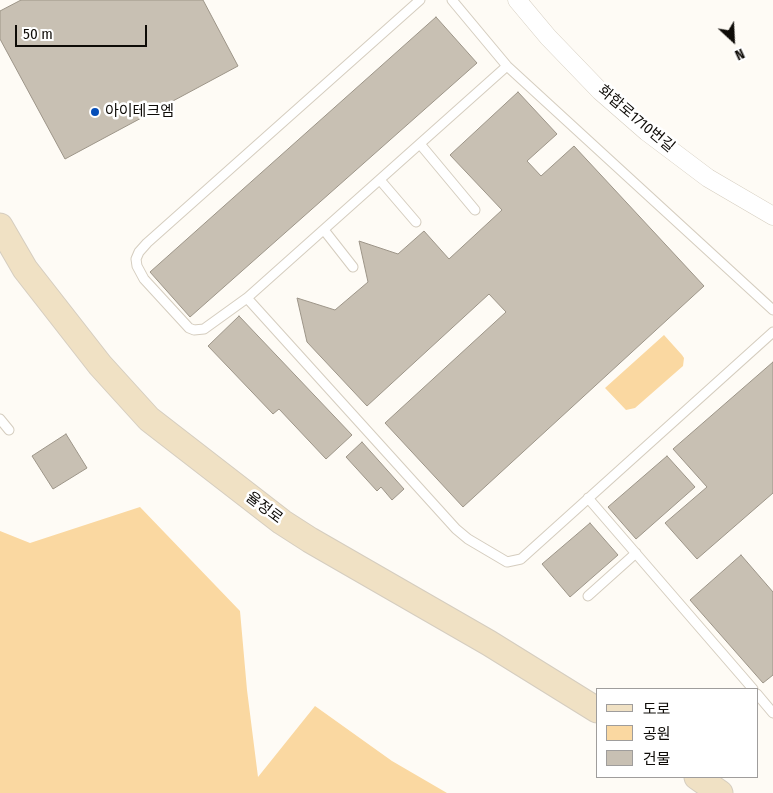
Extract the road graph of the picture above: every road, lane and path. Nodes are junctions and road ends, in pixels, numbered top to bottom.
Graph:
1 (420, 0) edge
2 (452, 0) edge
3 (517, 0) edge
4 (507, 66) junction
5 (420, 144) junction
6 (380, 180) junction
7 (475, 210) dead end
8 (773, 216) edge
9 (416, 222) dead end
10 (0, 226) edge
11 (324, 230) junction
12 (353, 267) dead end
13 (247, 298) junction
14 (773, 310) edge
15 (773, 332) edge
16 (0, 419) edge
17 (9, 430) dead end
18 (588, 498) junction
19 (636, 553) junction
20 (588, 596) dead end
21 (752, 688) edge
22 (758, 695) edge
23 (596, 709) edge
24 (773, 713) edge
25 (698, 778) edge
26 (720, 793) edge

1 - 13 lane
2 - 4 lane
3 - 8 street, 화합로1710번길
4 - 5 lane
4 - 14 lane
5 - 6 lane
5 - 7 lane
6 - 9 lane
6 - 11 lane
10 - 23 main road, 율정로
11 - 12 lane
11 - 13 lane
13 - 18 lane
15 - 18 lane
16 - 17 lane
18 - 19 lane
19 - 20 lane
19 - 21 lane
22 - 24 lane
25 - 26 main road

